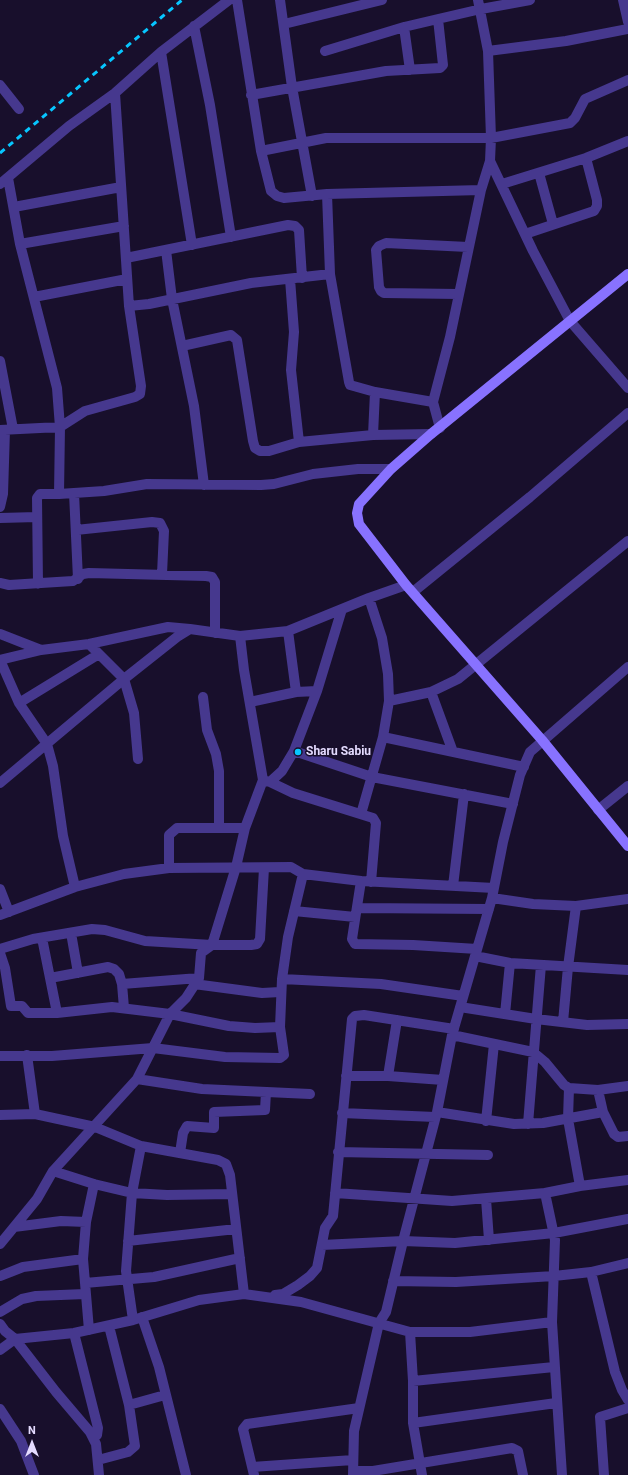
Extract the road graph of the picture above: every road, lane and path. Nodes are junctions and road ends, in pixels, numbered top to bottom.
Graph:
1 (229, 0) edge
2 (237, 0) edge
3 (280, 0) edge
4 (382, 0) edge
5 (530, 0) edge
6 (623, 0) edge
7 (480, 4) edge
8 (438, 19) junction
9 (628, 22) edge
10 (284, 24) junction
11 (194, 26) junction
12 (404, 27) junction
13 (628, 29) edge
14 (325, 51) dead end
15 (488, 51) junction
16 (160, 52) junction
17 (410, 70) junction
18 (628, 80) edge
19 (0, 85) edge
20 (292, 87) junction
21 (115, 93) junction
22 (251, 95) junction
23 (19, 109) dead end
24 (491, 138) junction
25 (628, 141) edge
26 (302, 142) junction
27 (261, 151) junction
28 (586, 158) junction
29 (490, 161) junction
30 (539, 173) junction
31 (4, 181) edge
32 (502, 184) junction
33 (121, 187) junction
34 (481, 190) junction
35 (327, 194) junction
36 (312, 196) junction
37 (14, 207) junction
38 (553, 224) junction
39 (124, 226) junction
40 (525, 234) junction
41 (231, 237) junction
42 (20, 244) junction
43 (192, 245) junction
44 (468, 247) junction
45 (166, 250) junction
46 (126, 258) junction
47 (330, 274) junction
48 (628, 274) edge
49 (302, 278) junction
50 (127, 279) junction
51 (290, 279) junction
52 (458, 294) junction
53 (34, 297) junction
54 (172, 299) junction
55 (129, 306) junction
56 (570, 321) junction
57 (182, 346) junction
58 (0, 361) edge
59 (628, 388) edge
60 (375, 392) junction
61 (433, 402) junction
62 (628, 413) edge
63 (60, 427) junction
64 (440, 428) junction
65 (6, 430) edge
66 (431, 434) junction
67 (373, 435) junction
68 (299, 442) junction
69 (391, 470) junction
70 (204, 485) junction
71 (59, 494) junction
72 (74, 494) junction
73 (0, 507) edge
74 (37, 517) junction
75 (0, 518) edge
76 (76, 530) junction
77 (628, 541) edge
78 (162, 574) junction
79 (78, 579) junction
80 (0, 583) edge
81 (38, 584) junction
82 (409, 589) junction
83 (369, 598) junction
84 (342, 609) junction
85 (190, 629) junction
86 (288, 631) junction
87 (215, 633) junction
88 (0, 634) edge
89 (240, 636) junction
90 (89, 644) junction
91 (41, 650) junction
92 (99, 654) junction
93 (0, 660) edge
94 (476, 665) junction
95 (628, 667) edge
96 (124, 679) junction
97 (317, 691) junction
98 (296, 692) junction
99 (431, 692) junction
100 (203, 697) dead end
101 (389, 701) junction
102 (250, 702) junction
103 (19, 703) junction
104 (383, 737) junction
105 (542, 740) junction
106 (47, 744) junction
107 (294, 751) junction
108 (454, 752) junction
109 (138, 759) dead end
110 (524, 767) junction
111 (372, 777) junction
112 (267, 781) junction
113 (0, 783) edge
114 (628, 786) edge
115 (464, 794) junction
116 (513, 804) junction
117 (598, 810) junction
118 (361, 814) junction
119 (219, 827) junction
120 (245, 828) junction
121 (628, 846) edge
122 (236, 867) junction
123 (169, 868) junction
124 (264, 868) junction
125 (303, 874) junction
126 (366, 882) junction
127 (454, 886) junction
128 (75, 887) junction
129 (0, 889) edge
130 (493, 893) junction
131 (628, 899) edge
132 (576, 906) junction
133 (489, 909) junction
134 (294, 911) junction
135 (356, 912) junction
136 (4, 913) edge
137 (71, 933) junction
138 (42, 938) junction
139 (212, 944) junction
140 (0, 949) edge
141 (476, 952) junction
142 (0, 953) edge
143 (510, 963) junction
144 (541, 965) junction
145 (568, 967) junction
146 (628, 970) edge
147 (78, 973) junction
148 (50, 978) junction
149 (282, 979) junction
150 (197, 981) junction
151 (122, 984) junction
152 (280, 992) junction
153 (463, 996) junction
154 (460, 1007) junction
155 (124, 1008) junction
156 (57, 1013) junction
157 (170, 1014) junction
158 (505, 1014) junction
159 (536, 1019) junction
160 (397, 1020) junction
161 (563, 1022) junction
162 (628, 1024) edge
163 (280, 1027) junction
164 (453, 1032) junction
165 (494, 1044) junction
166 (153, 1048) junction
167 (533, 1052) junction
168 (27, 1055) junction
169 (0, 1056) edge
170 (346, 1076) junction
171 (388, 1076) junction
172 (137, 1079) junction
173 (444, 1080) junction
174 (628, 1086) edge
175 (569, 1088) junction
176 (598, 1090) junction
177 (266, 1092) junction
178 (310, 1094) dead end
179 (603, 1112) junction
180 (342, 1113) junction
181 (35, 1114) junction
182 (0, 1115) edge
183 (436, 1115) junction
184 (568, 1119) junction
185 (486, 1121) junction
186 (528, 1124) junction
187 (95, 1127) junction
188 (628, 1136) edge
189 (141, 1146) junction
190 (338, 1152) junction
191 (180, 1153) junction
192 (427, 1153) junction
193 (488, 1155) dead end
194 (53, 1171) junction
195 (628, 1180) edge
196 (94, 1184) junction
197 (580, 1186) junction
198 (132, 1193) junction
199 (335, 1193) junction
200 (545, 1193) junction
201 (232, 1194) junction
202 (414, 1199) junction
203 (486, 1199) junction
204 (628, 1219) edge
205 (86, 1222) junction
206 (14, 1227) junction
207 (236, 1229) junction
208 (554, 1233) junction
209 (402, 1240) junction
210 (489, 1240) junction
211 (128, 1241) junction
212 (0, 1244) edge
213 (322, 1245) junction
214 (240, 1258) junction
215 (83, 1259) junction
216 (628, 1263) edge
217 (590, 1272) junction
218 (0, 1276) edge
219 (554, 1276) junction
220 (126, 1279) junction
221 (393, 1281) junction
222 (85, 1283) junction
223 (85, 1294) junction
224 (244, 1294) junction
225 (267, 1296) junction
226 (0, 1312) edge
227 (137, 1319) junction
228 (379, 1322) junction
229 (552, 1322) junction
230 (0, 1324) edge
231 (109, 1326) junction
232 (89, 1330) junction
233 (410, 1332) junction
234 (74, 1333) junction
235 (15, 1339) junction
236 (0, 1350) edge
237 (554, 1367) junction
238 (414, 1381) junction
239 (165, 1395) junction
240 (628, 1400) edge
241 (556, 1403) junction
242 (129, 1406) junction
243 (359, 1408) junction
244 (628, 1408) edge
245 (0, 1409) edge
246 (413, 1423) junction
247 (94, 1438) junction
248 (98, 1460) junction
249 (353, 1460) junction
250 (419, 1462) junction
251 (253, 1471) edge
252 (353, 1473) edge
253 (34, 1475) edge
254 (99, 1475) edge
255 (186, 1475) edge
256 (422, 1475) edge
257 (523, 1475) edge
258 (562, 1475) edge
259 (604, 1475) edge

1 - 11 street
2 - 22 street
3 - 10 street
4 - 10 street
5 - 7 street
6 - 9 street
7 - 8 street
7 - 15 street
8 - 12 street
8 - 17 street
10 - 20 street
11 - 16 street
11 - 41 street
12 - 14 street
12 - 17 street
13 - 15 street
15 - 24 street
16 - 21 street
16 - 43 street
17 - 20 street
18 - 24 street
19 - 23 street
20 - 22 street
20 - 26 street
21 - 31 street
21 - 33 street
22 - 27 street
24 - 26 street
24 - 29 street
25 - 28 street
26 - 27 street
26 - 36 street
27 - 36 street
28 - 30 street
28 - 38 street
29 - 32 street
29 - 34 street
30 - 32 street
30 - 38 street
31 - 37 street
32 - 40 street
33 - 37 street
33 - 39 street
34 - 35 street
34 - 44 street
35 - 36 street
35 - 47 street
37 - 42 street
38 - 40 street
39 - 42 street
39 - 46 street
40 - 56 street
41 - 43 street
41 - 49 street
42 - 53 street
43 - 45 street
44 - 52 street
44 - 52 street
45 - 46 street
45 - 54 street
46 - 50 street
47 - 49 street
47 - 60 street
48 - 56 street
49 - 51 street
50 - 53 street
50 - 55 street
51 - 54 street
51 - 68 street
52 - 61 street
53 - 63 street
54 - 55 street
54 - 57 street
55 - 63 street
56 - 59 street
56 - 64 street
57 - 68 street
57 - 70 street
58 - 65 street
60 - 61 street
60 - 67 street
61 - 64 street
62 - 82 street
63 - 65 street
63 - 71 street
64 - 66 street
65 - 73 street
66 - 67 street
66 - 69 street
67 - 68 street
69 - 70 street
69 - 82 street
70 - 72 street
71 - 72 street
71 - 74 street
72 - 76 street
74 - 75 street
74 - 81 street
76 - 78 street
76 - 79 street
77 - 94 street
78 - 79 street
78 - 87 street
79 - 81 street
80 - 81 street
82 - 83 street
82 - 94 street
83 - 84 street
83 - 101 street
84 - 86 street
84 - 97 street
85 - 87 street
85 - 90 street
85 - 96 street
86 - 89 street
86 - 98 street
87 - 89 street
88 - 91 street
89 - 102 street
90 - 91 street
90 - 92 street
91 - 93 street
92 - 96 street
92 - 103 street
93 - 103 street
94 - 99 street
94 - 105 street
95 - 105 street
96 - 106 street
96 - 109 street
97 - 98 street
97 - 107 street
98 - 102 street
99 - 101 street
99 - 108 street
100 - 119 street
101 - 104 street
102 - 112 street
103 - 106 street
104 - 108 street
104 - 111 street
105 - 110 street
105 - 117 street
106 - 113 street
106 - 128 street
107 - 111 street
107 - 112 street
108 - 110 street
110 - 116 street
111 - 115 street
111 - 118 street
112 - 118 street
112 - 120 street
114 - 117 street
115 - 116 street
115 - 127 street
116 - 130 street
117 - 121 street
118 - 126 street
119 - 120 street
119 - 123 street
120 - 122 street
122 - 123 street
122 - 124 street
122 - 139 street
123 - 128 street
124 - 125 street
124 - 139 street
125 - 126 street
125 - 134 street
126 - 127 street
126 - 135 street
127 - 130 street
128 - 136 street
129 - 136 street
130 - 132 street
130 - 133 street
131 - 132 street
132 - 145 street
133 - 135 street
133 - 141 street
134 - 135 street
134 - 149 street
135 - 141 street
137 - 138 street
137 - 139 street
137 - 147 street
138 - 140 street
138 - 148 street
139 - 150 street
141 - 143 street
141 - 153 street
142 - 156 street
143 - 144 street
143 - 158 street
144 - 145 street
144 - 159 street
145 - 146 street
145 - 161 street
147 - 148 street
147 - 151 street
148 - 156 street
149 - 152 street
149 - 153 street
150 - 151 street
150 - 152 street
150 - 157 street
151 - 155 street
152 - 163 street
153 - 154 street
154 - 158 street
154 - 164 street
155 - 156 street
155 - 157 street
157 - 163 street
157 - 166 street
158 - 159 street
159 - 161 street
159 - 167 street
160 - 164 street
160 - 170 street
160 - 171 street
161 - 162 street
163 - 166 street
164 - 165 street
164 - 173 street
165 - 167 street
165 - 185 street
166 - 168 street
166 - 172 street
167 - 175 street
167 - 186 street
168 - 169 street
168 - 181 street
170 - 171 street
170 - 180 street
171 - 173 street
172 - 177 street
172 - 187 street
173 - 183 street
174 - 176 street
175 - 176 street
175 - 184 street
176 - 179 street
177 - 178 street
177 - 191 street
179 - 184 street
179 - 188 street
180 - 183 street
180 - 190 street
181 - 182 street
181 - 187 street
183 - 185 street
183 - 192 street
184 - 186 street
184 - 197 street
185 - 186 street
187 - 189 street
187 - 194 street
189 - 191 street
189 - 198 street
190 - 192 street
190 - 199 street
191 - 201 street
192 - 193 street
192 - 202 street
194 - 196 street
194 - 206 street
195 - 197 street
196 - 198 street
196 - 205 street
197 - 200 street
198 - 201 street
198 - 211 street
199 - 202 street
199 - 213 street
200 - 203 street
200 - 208 street
201 - 207 street
202 - 203 street
202 - 209 street
203 - 210 street
204 - 208 street
205 - 206 street
205 - 215 street
206 - 212 street
207 - 211 street
207 - 214 street
208 - 210 street
208 - 219 street
209 - 210 street
209 - 213 street
209 - 221 street
211 - 220 street
213 - 225 street
214 - 220 street
214 - 224 street
215 - 218 street
215 - 222 street
216 - 217 street
217 - 219 street
217 - 240 street
219 - 221 street
219 - 229 street
220 - 222 street
220 - 227 street
221 - 228 street
222 - 223 street
223 - 226 street
223 - 232 street
224 - 225 street
224 - 227 street
225 - 228 street
227 - 231 street
227 - 239 street
228 - 233 street
228 - 243 street
229 - 233 street
229 - 237 street
230 - 235 street
231 - 232 street
231 - 242 street
232 - 234 street
233 - 238 street
234 - 235 street
234 - 247 street
235 - 236 street
235 - 247 street
237 - 238 street
237 - 241 street
238 - 246 street
239 - 242 street
239 - 255 street
241 - 246 street
241 - 258 street
242 - 248 street
243 - 249 street
243 - 251 street
244 - 259 street
245 - 253 street
246 - 250 street
247 - 248 street
248 - 254 street
249 - 251 street
249 - 252 street
250 - 252 street
250 - 256 street
250 - 257 street

